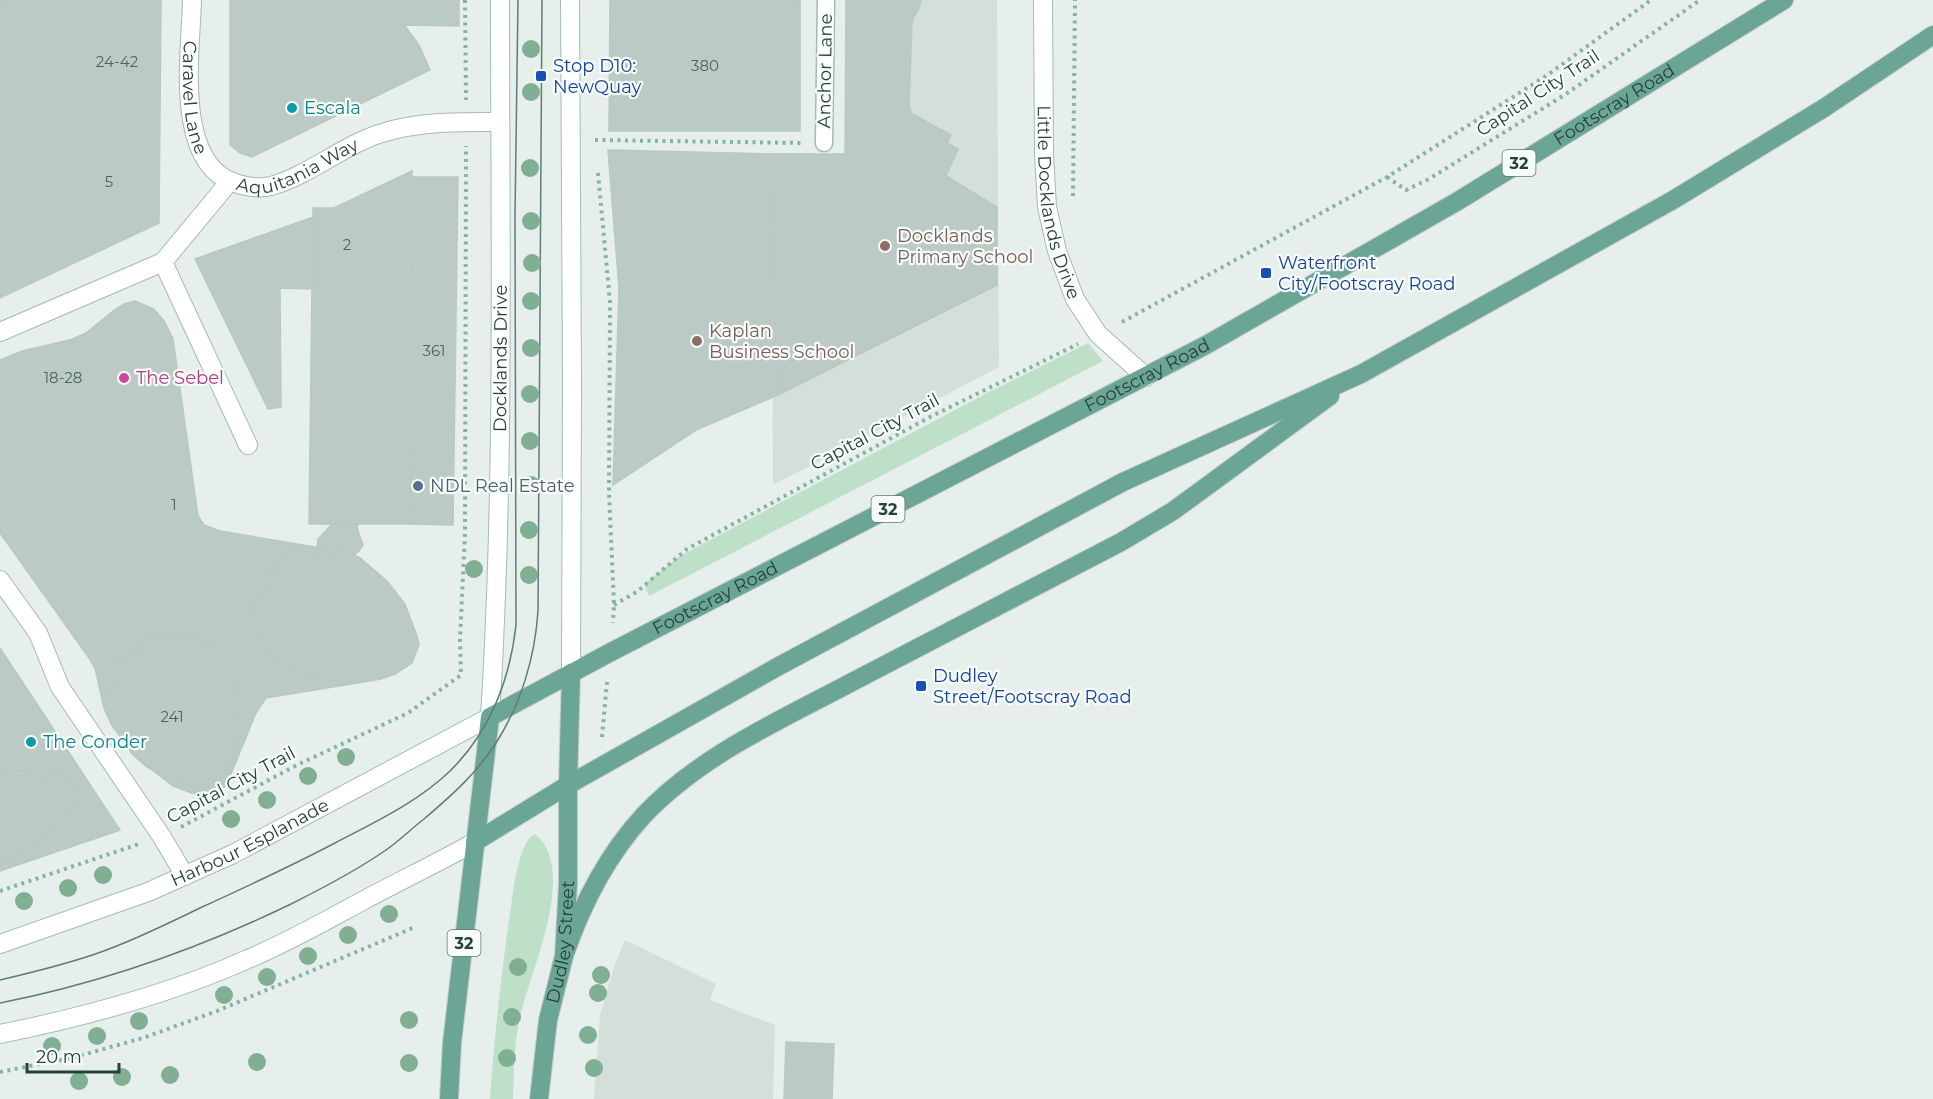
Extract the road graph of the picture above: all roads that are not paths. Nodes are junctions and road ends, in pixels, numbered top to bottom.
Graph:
1 (192, 0) edge
2 (500, 0) edge
3 (570, 0) edge
4 (826, 0) edge
5 (1043, 0) edge
6 (1784, 0) edge
7 (1933, 35) edge
8 (500, 122) junction
9 (824, 143) road end
10 (230, 182) junction
11 (163, 262) junction
12 (0, 332) edge
13 (1361, 374) junction
14 (1146, 376) junction
15 (248, 445) dead end
16 (3, 584) edge
17 (571, 673) junction
18 (490, 717) junction
19 (568, 785) junction
20 (475, 842) junction
21 (185, 876) junction
22 (0, 944) edge
23 (564, 956) junction
24 (0, 1034) edge
25 (449, 1099) edge
26 (539, 1099) edge

1 - 10 street, Caravel Lane
2 - 8 street, Docklands Drive
3 - 17 street
4 - 9 lane, Anchor Lane
5 - 14 street, Little Docklands Drive
6 - 14 main road, Footscray Road / 32
7 - 13 main road
8 - 10 street, Aquitania Way
8 - 18 street, Docklands Drive
10 - 11 street, Aquitania Way
11 - 12 street, Aquitania Way
11 - 15 street
13 - 19 main road
13 - 23 main road
14 - 17 main road, Footscray Road / 32
16 - 21 street
17 - 18 main road, Footscray Road / 32
17 - 19 main road, Dudley Street
18 - 20 main road, 32
18 - 21 street, Harbour Esplanade
19 - 20 main road
19 - 23 main road, Dudley Street
20 - 24 street
20 - 25 main road, 32
21 - 22 street, Harbour Esplanade
23 - 26 main road, Dudley Street

